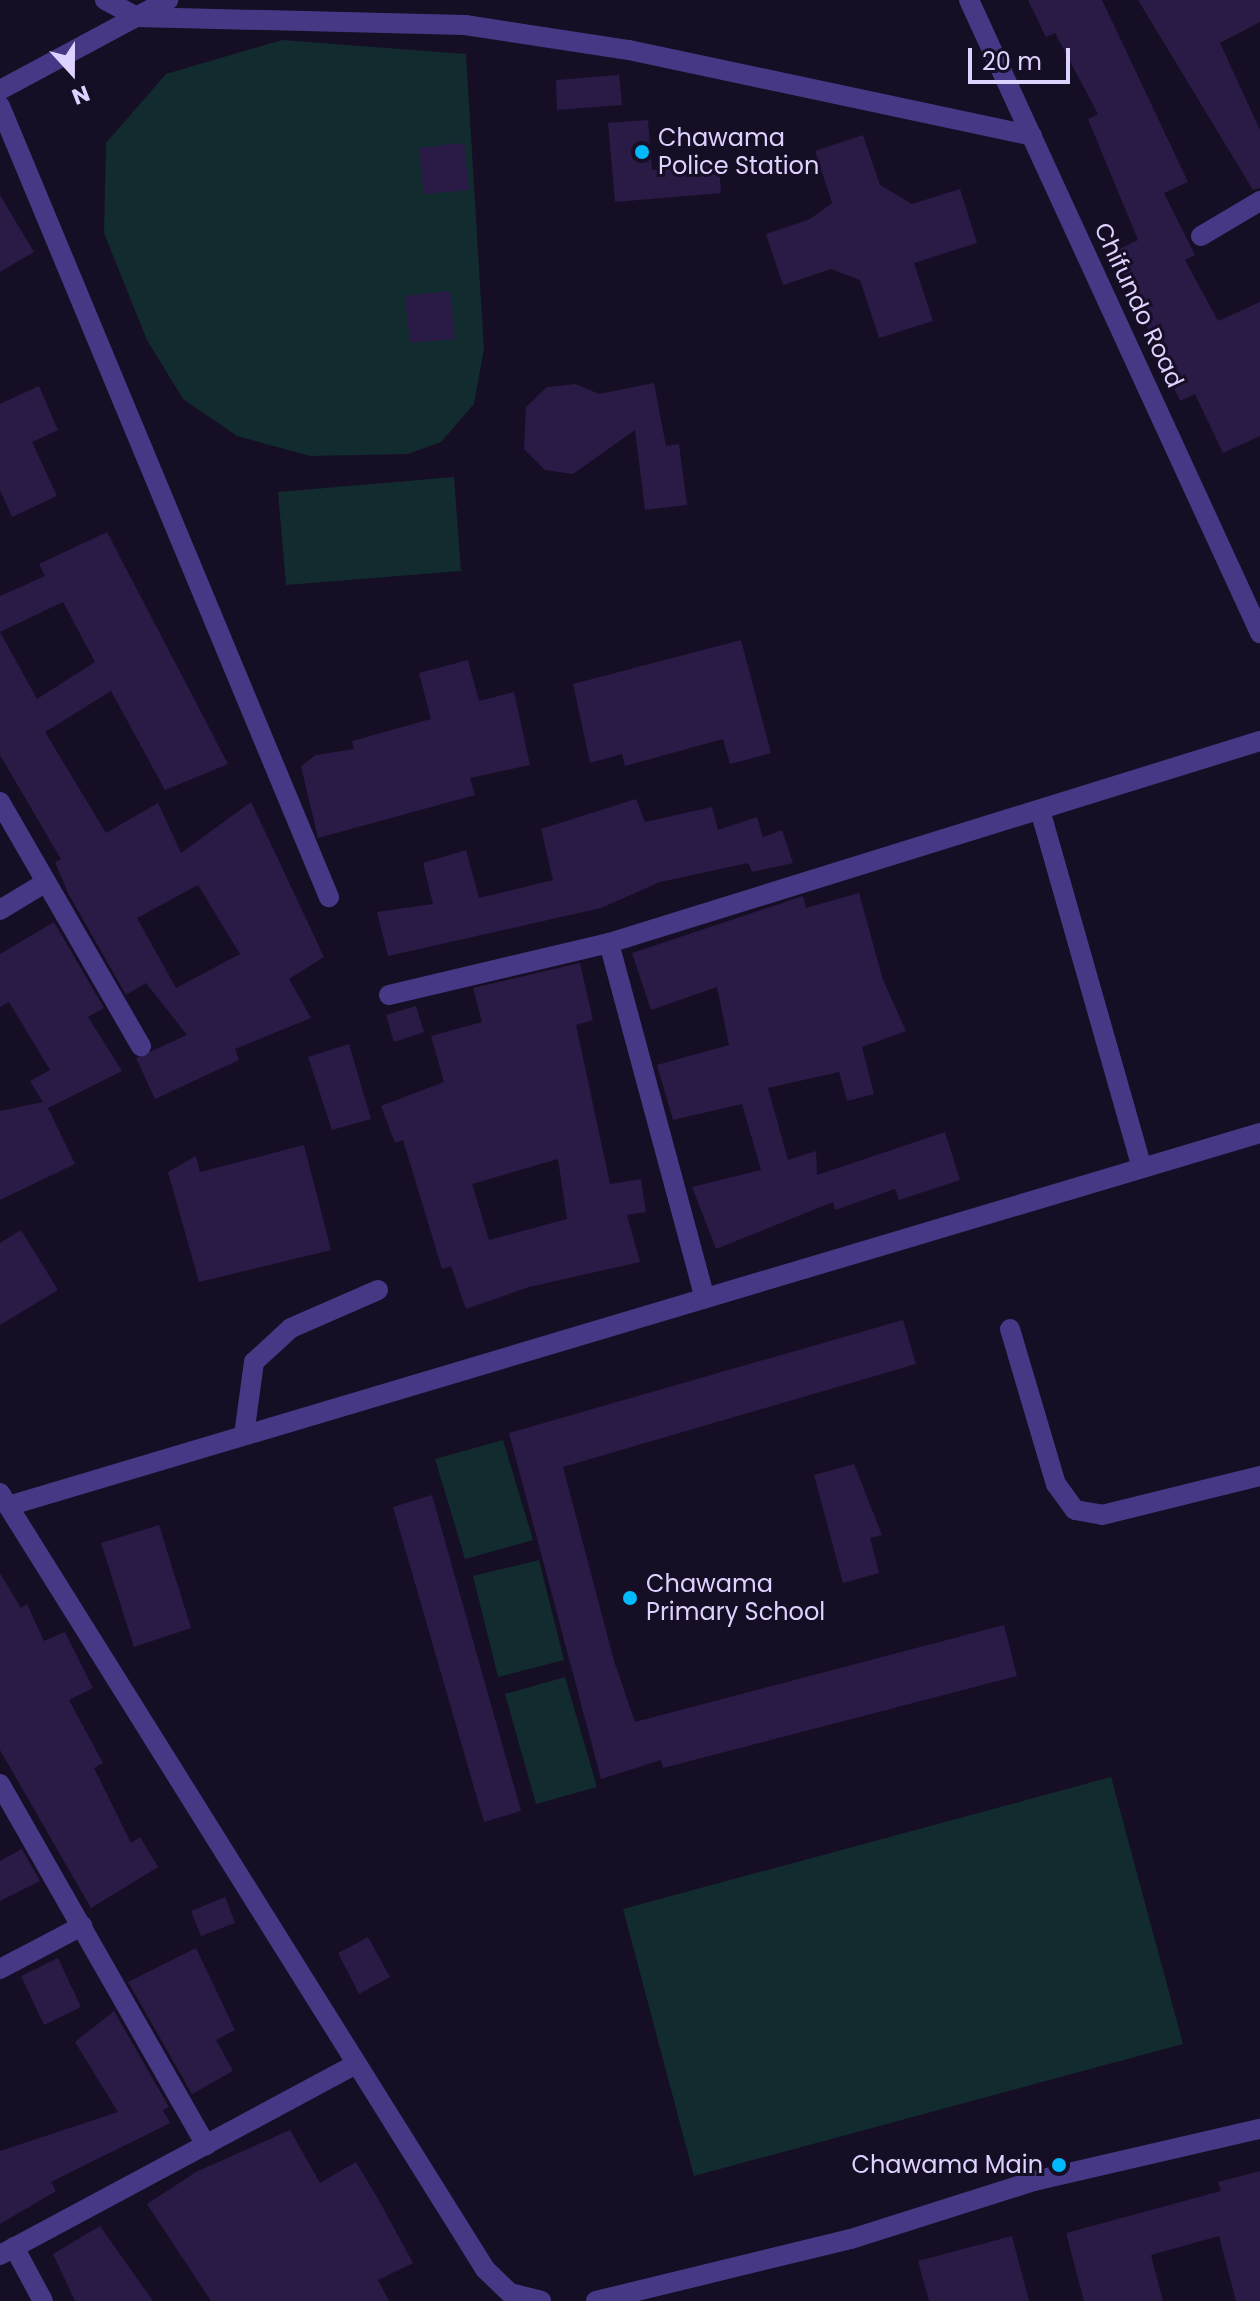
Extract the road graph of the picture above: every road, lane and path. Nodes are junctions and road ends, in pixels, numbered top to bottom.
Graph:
1 (105, 0) edge
2 (168, 0) edge
3 (969, 0) edge
4 (137, 17) junction
5 (0, 90) edge
6 (0, 106) edge
7 (1032, 136) junction
8 (1260, 201) edge
9 (1201, 236) dead end
10 (1260, 633) edge
11 (1260, 741) edge
12 (0, 802) edge
13 (1040, 810) junction
14 (46, 882) junction
15 (329, 897) dead end
16 (0, 910) edge
17 (609, 943) junction
18 (389, 995) dead end
19 (141, 1046) dead end
20 (1260, 1133) edge
21 (1142, 1168) junction
22 (378, 1290) dead end
23 (705, 1298) junction
24 (1010, 1329) dead end
25 (244, 1435) junction
26 (1260, 1476) edge
27 (4, 1500) edge
28 (0, 1784) edge
29 (82, 1926) junction
30 (0, 1969) edge
31 (355, 2065) junction
32 (1260, 2129) edge
33 (206, 2145) junction
34 (7, 2251) edge
35 (43, 2301) edge
36 (541, 2301) edge
37 (596, 2301) edge

1 - 4 street
2 - 4 street
3 - 7 street, Chifundo Road
4 - 5 street
4 - 7 street
6 - 15 street
7 - 10 street, Chifundo Road
8 - 9 street
11 - 13 street
12 - 14 street
13 - 17 street
13 - 21 street
14 - 16 street
14 - 19 street
17 - 18 street
17 - 23 street
20 - 21 street
21 - 23 street
22 - 25 street
23 - 25 street
24 - 26 street
25 - 27 street
27 - 31 street
28 - 29 street
29 - 30 street
29 - 33 street
31 - 33 street
31 - 36 street
32 - 37 street
33 - 34 street
34 - 35 street

